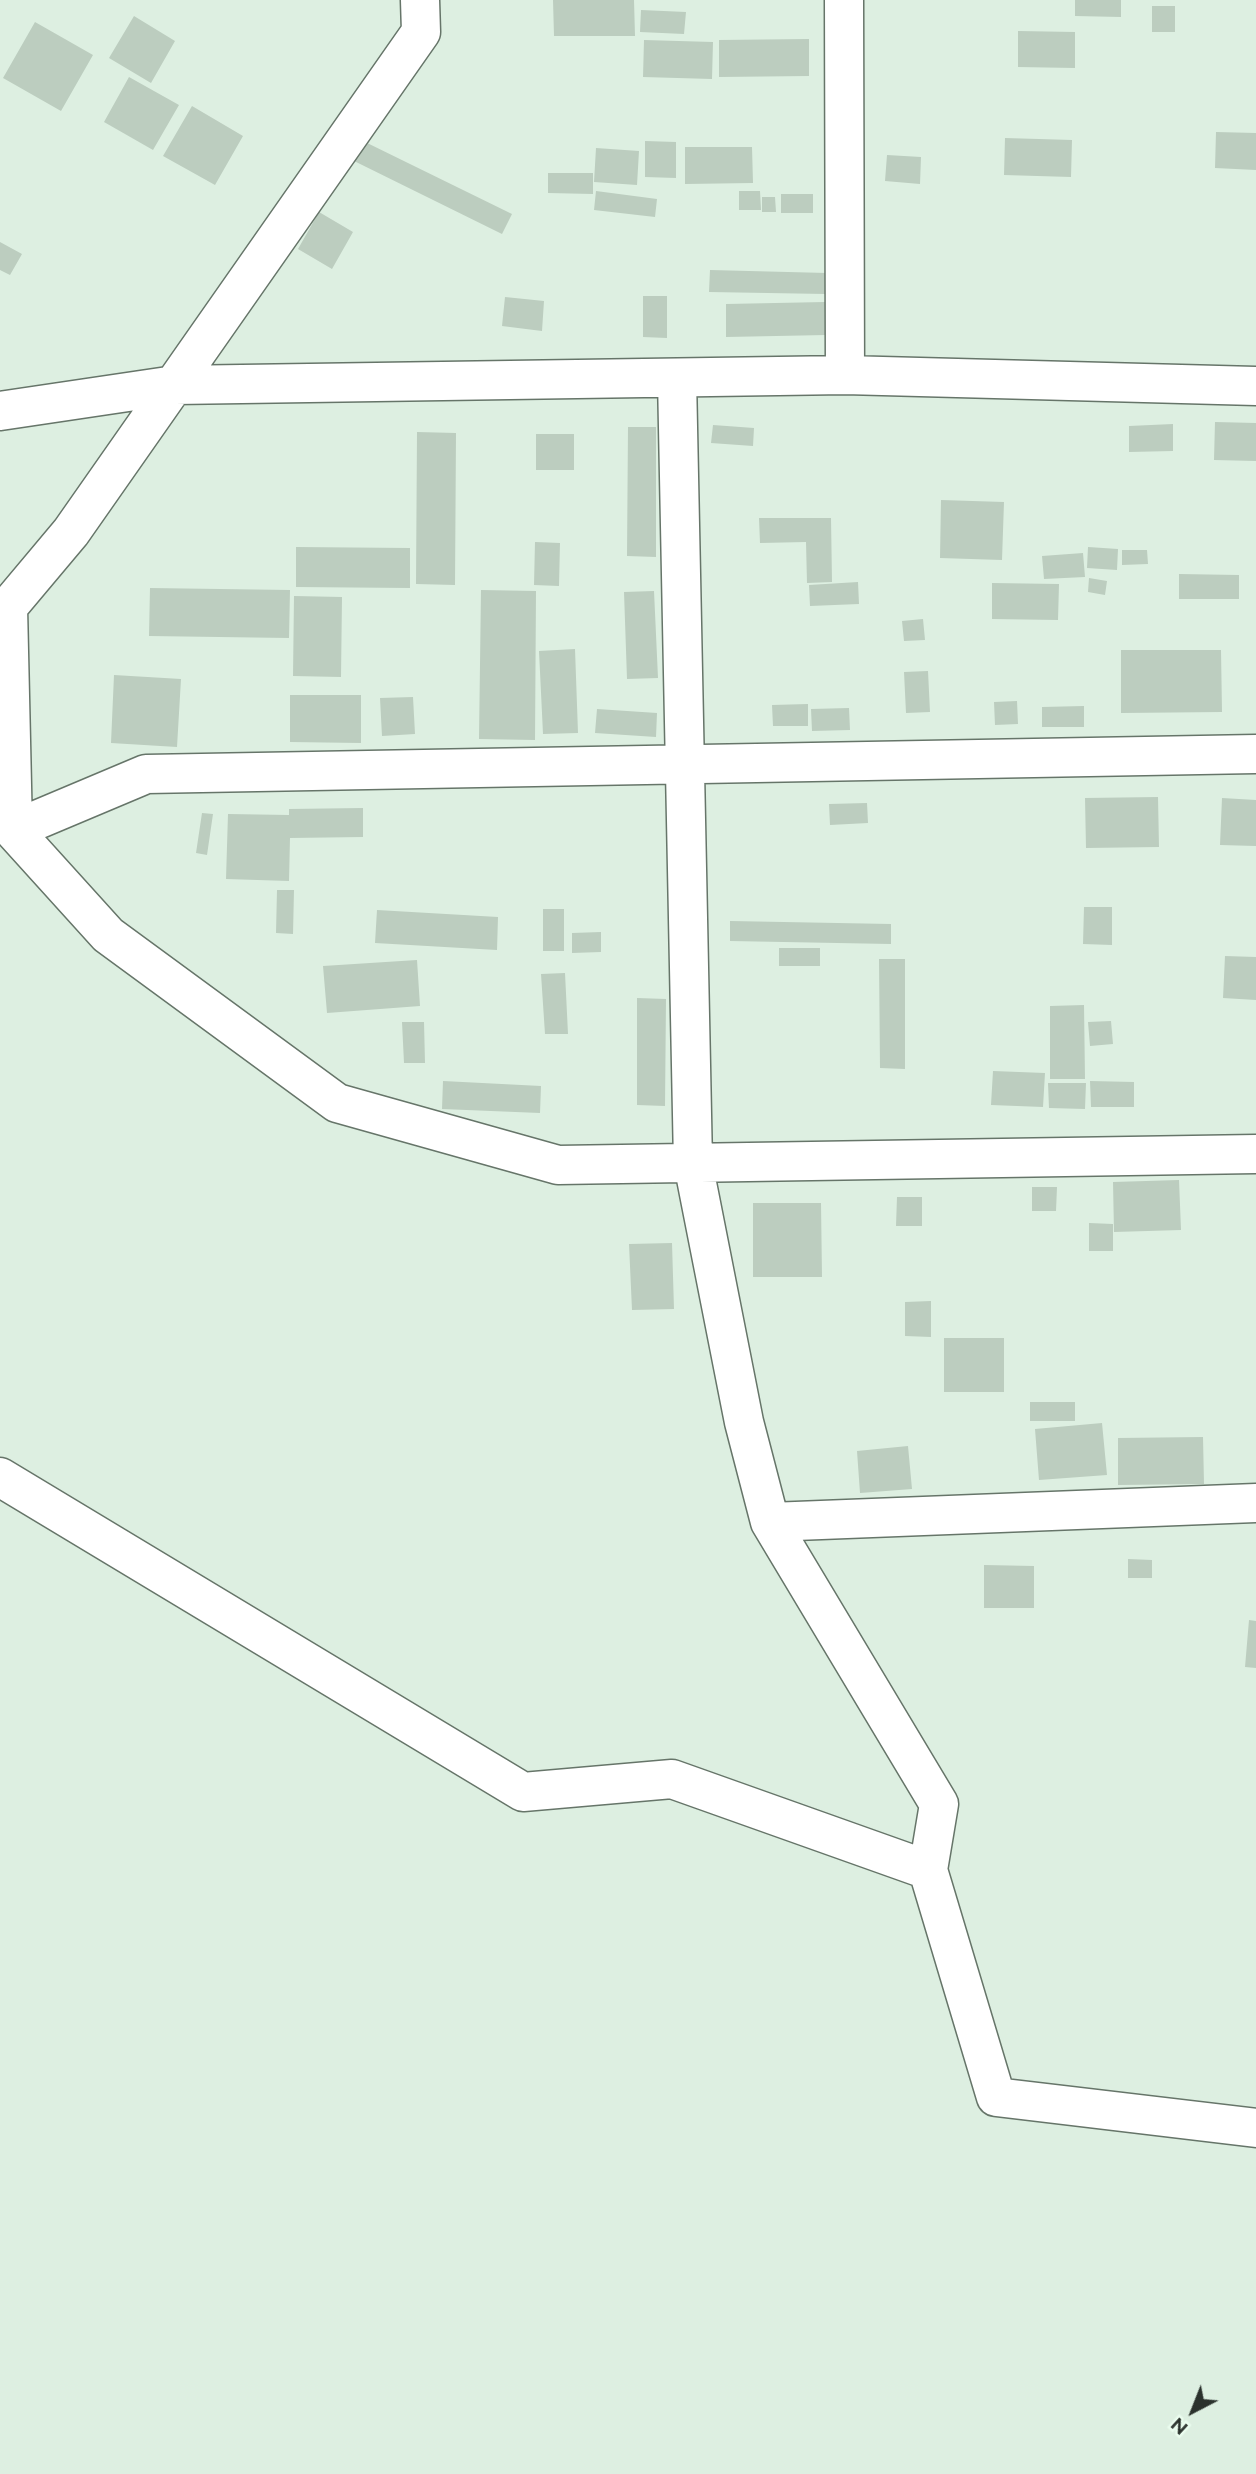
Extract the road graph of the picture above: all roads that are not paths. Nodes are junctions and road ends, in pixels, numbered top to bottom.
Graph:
1 (420, 0) edge
2 (844, 0) edge
3 (845, 375) junction
4 (677, 377) junction
5 (174, 385) junction
6 (1256, 386) edge
7 (0, 411) edge
8 (1256, 754) edge
9 (685, 764) junction
10 (13, 830) junction
11 (1256, 1154) edge
12 (693, 1163) junction
13 (0, 1477) edge
14 (1256, 1503) edge
15 (770, 1522) junction
16 (928, 1870) junction
17 (1256, 2128) edge

1 - 5 street
2 - 3 street
3 - 4 street
3 - 6 street
4 - 5 street
4 - 9 street
5 - 7 street
5 - 10 street
8 - 9 street
9 - 10 street
9 - 12 street
10 - 12 street
11 - 12 street
12 - 15 street
13 - 16 street
14 - 15 street
15 - 16 street
16 - 17 street

